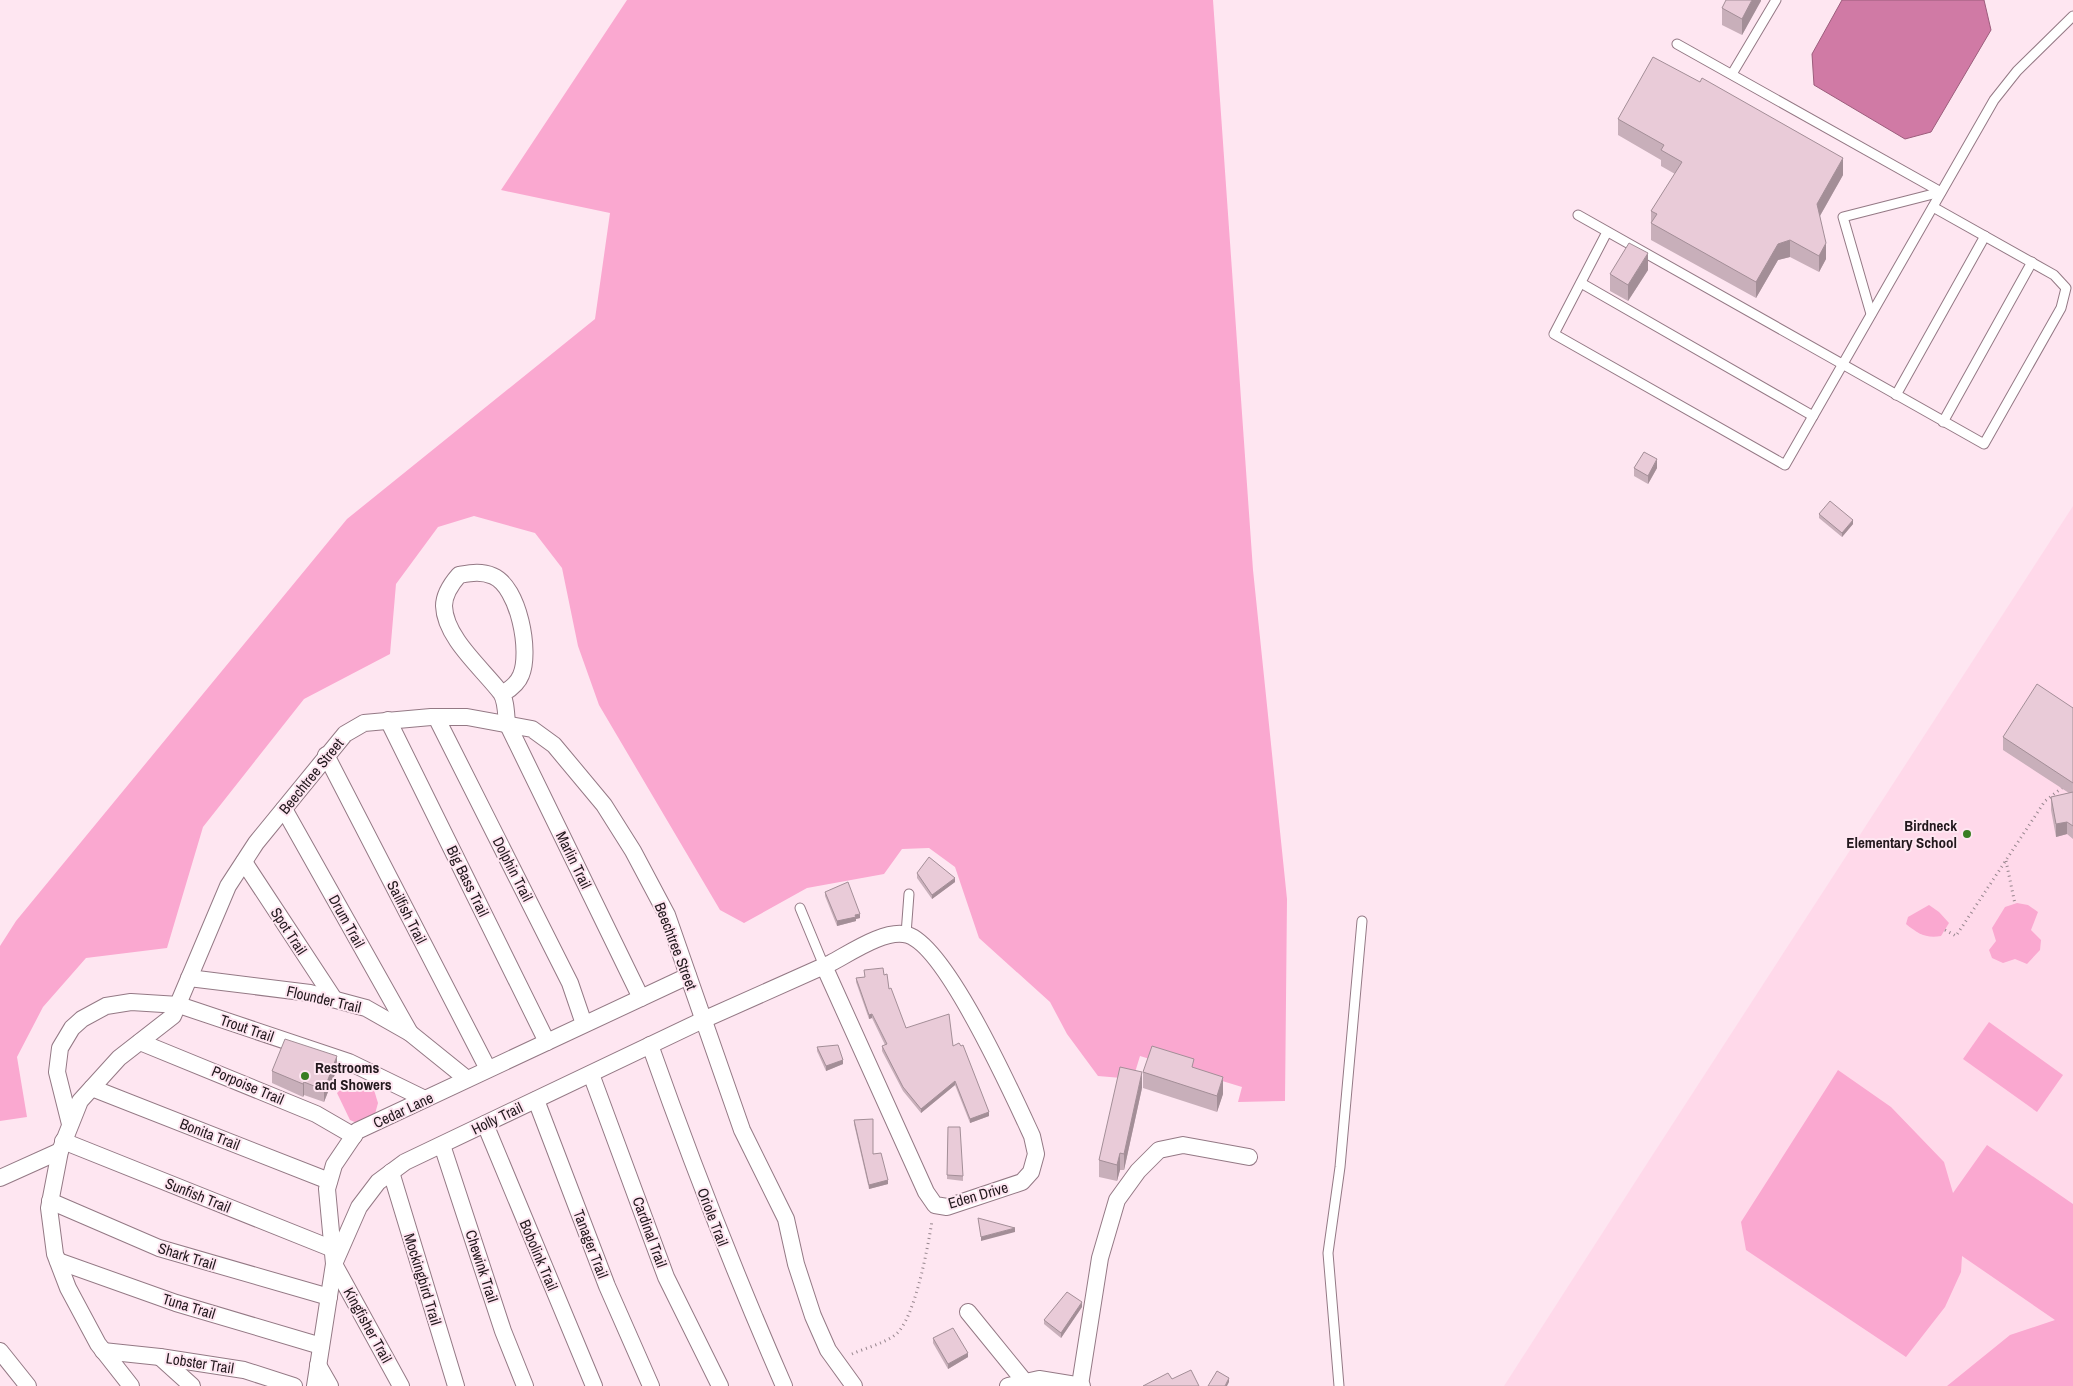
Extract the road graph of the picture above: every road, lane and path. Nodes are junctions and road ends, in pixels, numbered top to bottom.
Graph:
1 (1776, 0) edge
2 (2073, 16) edge
3 (1677, 44) dead end
4 (1732, 74) junction
5 (1941, 192) junction
6 (1933, 207) junction
7 (1578, 215) dead end
8 (1607, 232) junction
9 (1985, 236) junction
10 (2032, 262) junction
11 (1581, 283) junction
12 (1871, 314) junction
13 (1842, 365) junction
14 (1896, 395) junction
15 (1813, 416) junction
16 (1943, 422) junction
17 (502, 694) junction
18 (436, 716) junction
19 (388, 720) junction
20 (507, 723) junction
21 (326, 755) junction
22 (2068, 783) edge
23 (284, 809) junction
24 (2006, 861) junction
25 (244, 862) junction
26 (909, 894) dead end
27 (2015, 904) dead end
28 (800, 908) dead end
29 (1362, 921) dead end
30 (1945, 930) dead end
31 (906, 934) junction
32 (824, 966) junction
33 (688, 976) junction
34 (189, 978) junction
35 (641, 998) junction
36 (334, 1000) junction
37 (179, 1005) junction
38 (703, 1020) junction
39 (584, 1024) junction
40 (410, 1033) junction
41 (140, 1042) junction
42 (547, 1042) junction
43 (650, 1045) junction
44 (488, 1069) junction
45 (591, 1074) junction
46 (467, 1079) junction
47 (92, 1088) junction
48 (425, 1099) junction
49 (536, 1100) junction
50 (70, 1124) junction
51 (485, 1124) junction
52 (354, 1136) junction
53 (442, 1145) junction
54 (62, 1146) junction
55 (1249, 1157) dead end
56 (391, 1172) junction
57 (0, 1178) edge
58 (329, 1181) junction
59 (50, 1201) junction
60 (935, 1205) junction
61 (334, 1256) junction
62 (58, 1261) junction
63 (329, 1296) junction
64 (968, 1312) dead end
65 (321, 1346) junction
66 (0, 1351) edge
67 (103, 1351) junction
68 (160, 1357) junction
69 (835, 1361) junction
70 (318, 1365) junction
71 (1025, 1382) junction
72 (1081, 1385) edge
73 (28, 1386) edge
74 (131, 1386) edge
75 (192, 1386) edge
76 (294, 1386) edge
77 (315, 1386) edge
78 (330, 1386) edge
79 (401, 1386) edge
80 (456, 1386) edge
81 (524, 1386) edge
82 (594, 1386) edge
83 (650, 1386) edge
84 (720, 1386) edge
85 (784, 1386) edge
86 (854, 1386) edge
87 (1008, 1386) edge
88 (1339, 1386) edge

1 - 4 lane
2 - 5 lane
3 - 4 lane
4 - 5 lane
5 - 6 lane
5 - 12 lane
6 - 9 lane
6 - 12 lane
7 - 8 lane
8 - 11 lane
8 - 13 lane
9 - 10 lane
9 - 14 lane
10 - 16 lane
10 - 16 lane
11 - 15 lane
11 - 15 lane
12 - 13 lane
13 - 14 lane
13 - 15 lane
14 - 16 lane
17 - 17 street
17 - 20 street, Marlin Trail
18 - 19 street, Beechtree Street
18 - 20 street, Beechtree Street
18 - 39 street, Dolphin Trail
19 - 21 street, Beechtree Street
19 - 42 street, Big Bass Trail
20 - 33 street, Beechtree Street
20 - 35 street, Marlin Trail
21 - 23 street, Beechtree Street
21 - 44 street, Sailfish Trail
22 - 24 path
23 - 25 street, Beechtree Street
23 - 40 street, Drum Trail
24 - 27 path
24 - 30 path
25 - 34 street, Beechtree Street
25 - 36 street, Spot Trail
26 - 31 lane
28 - 32 lane
29 - 88 lane
31 - 32 street
31 - 60 street, Eden Drive
32 - 38 street
32 - 60 street, Eden Drive
33 - 35 street, Cedar Lane
33 - 38 street, Beechtree Street
34 - 36 street, Flounder Trail
34 - 37 street, Beechtree Street
35 - 39 street, Cedar Lane
36 - 40 street, Flounder Trail
37 - 41 street, Beechtree Street
37 - 48 street, Trout Trail
37 - 50 street, Trout Trail
38 - 43 street, Holly Trail
38 - 69 street, Beechtree Street
39 - 42 street, Cedar Lane
40 - 46 street, Flounder Trail
41 - 47 street, Beechtree Street
41 - 52 street, Porpoise Trail
42 - 44 street, Cedar Lane
43 - 45 street, Holly Trail
43 - 85 street, Oriole Trail
44 - 46 street, Cedar Lane
45 - 49 street, Holly Trail
45 - 84 street, Cardinal Trail
46 - 48 street, Cedar Lane
47 - 50 street, Beechtree Street
47 - 58 street, Bonita Trail
48 - 52 street, Cedar Lane
49 - 51 street, Holly Trail
49 - 83 street, Tanager Trail
50 - 54 street, Beechtree Street
51 - 53 street, Holly Trail
51 - 82 street, Bobolink Trail
52 - 58 street, Cedar Lane
53 - 56 street, Holly Trail
53 - 81 street, Chewink Trail
54 - 57 street
54 - 59 street, Beechtree Street
54 - 61 street, Sunfish Trail
55 - 72 street
56 - 61 street, Holly Trail
56 - 80 street, Mockingbird Trail
58 - 61 street, Cedar Lane
59 - 62 street, Beechtree Street
59 - 63 street, Shark Trail
60 - 69 path
61 - 63 street, Cedar Lane
61 - 79 street, Kingfisher Trail
62 - 65 street, Tuna Trail
62 - 67 street, Beechtree Street
63 - 65 street, Cedar Lane
64 - 71 street
65 - 70 street, Cedar Lane
66 - 73 street
67 - 68 street, Lobster Trail
67 - 74 street, Beechtree Street
68 - 75 street
68 - 76 street, Lobster Trail
69 - 86 street, Beechtree Street
70 - 77 street, Cedar Lane
70 - 78 street
71 - 72 street
71 - 87 street

